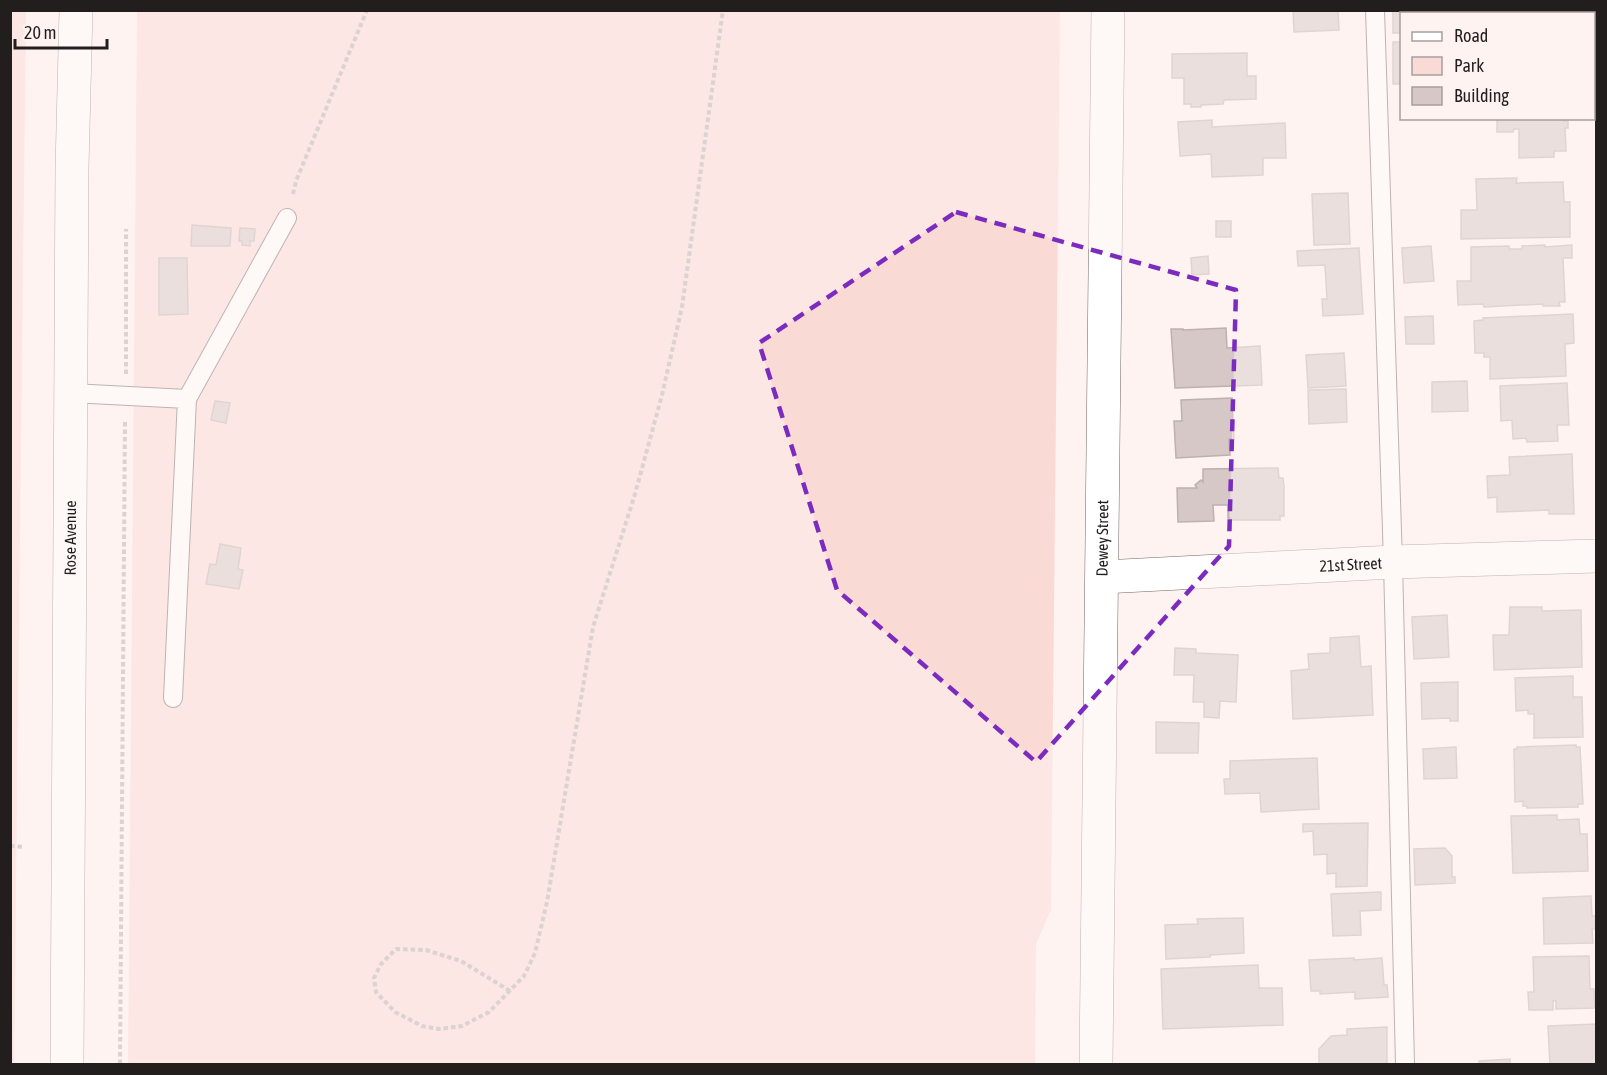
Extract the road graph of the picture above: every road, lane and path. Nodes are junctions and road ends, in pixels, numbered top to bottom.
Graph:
1 (76, 10) edge
2 (368, 10) edge
3 (723, 10) edge
4 (1108, 10) edge
5 (1375, 10) edge
6 (288, 218) joint
7 (126, 229) dead end
8 (71, 393) junction
9 (125, 396) junction
10 (187, 399) junction
11 (1596, 556) edge
12 (1393, 562) junction
13 (1103, 577) junction
14 (173, 698) dead end
15 (10, 846) edge
16 (25, 847) dead end
17 (510, 991) junction
18 (67, 1065) edge
19 (120, 1065) edge
20 (1096, 1065) edge
21 (1405, 1065) edge

1 - 8 street, Rose Avenue
2 - 6 path
3 - 17 path
4 - 13 street, Dewey Street
5 - 12 lane
6 - 10 lane
7 - 9 path
8 - 9 lane
8 - 18 street, Rose Avenue
9 - 10 lane
9 - 19 path
10 - 14 lane
11 - 12 street, 21st Street
12 - 13 street, 21st Street
12 - 21 lane
13 - 20 street, Dewey Street
15 - 16 path
17 - 17 path

